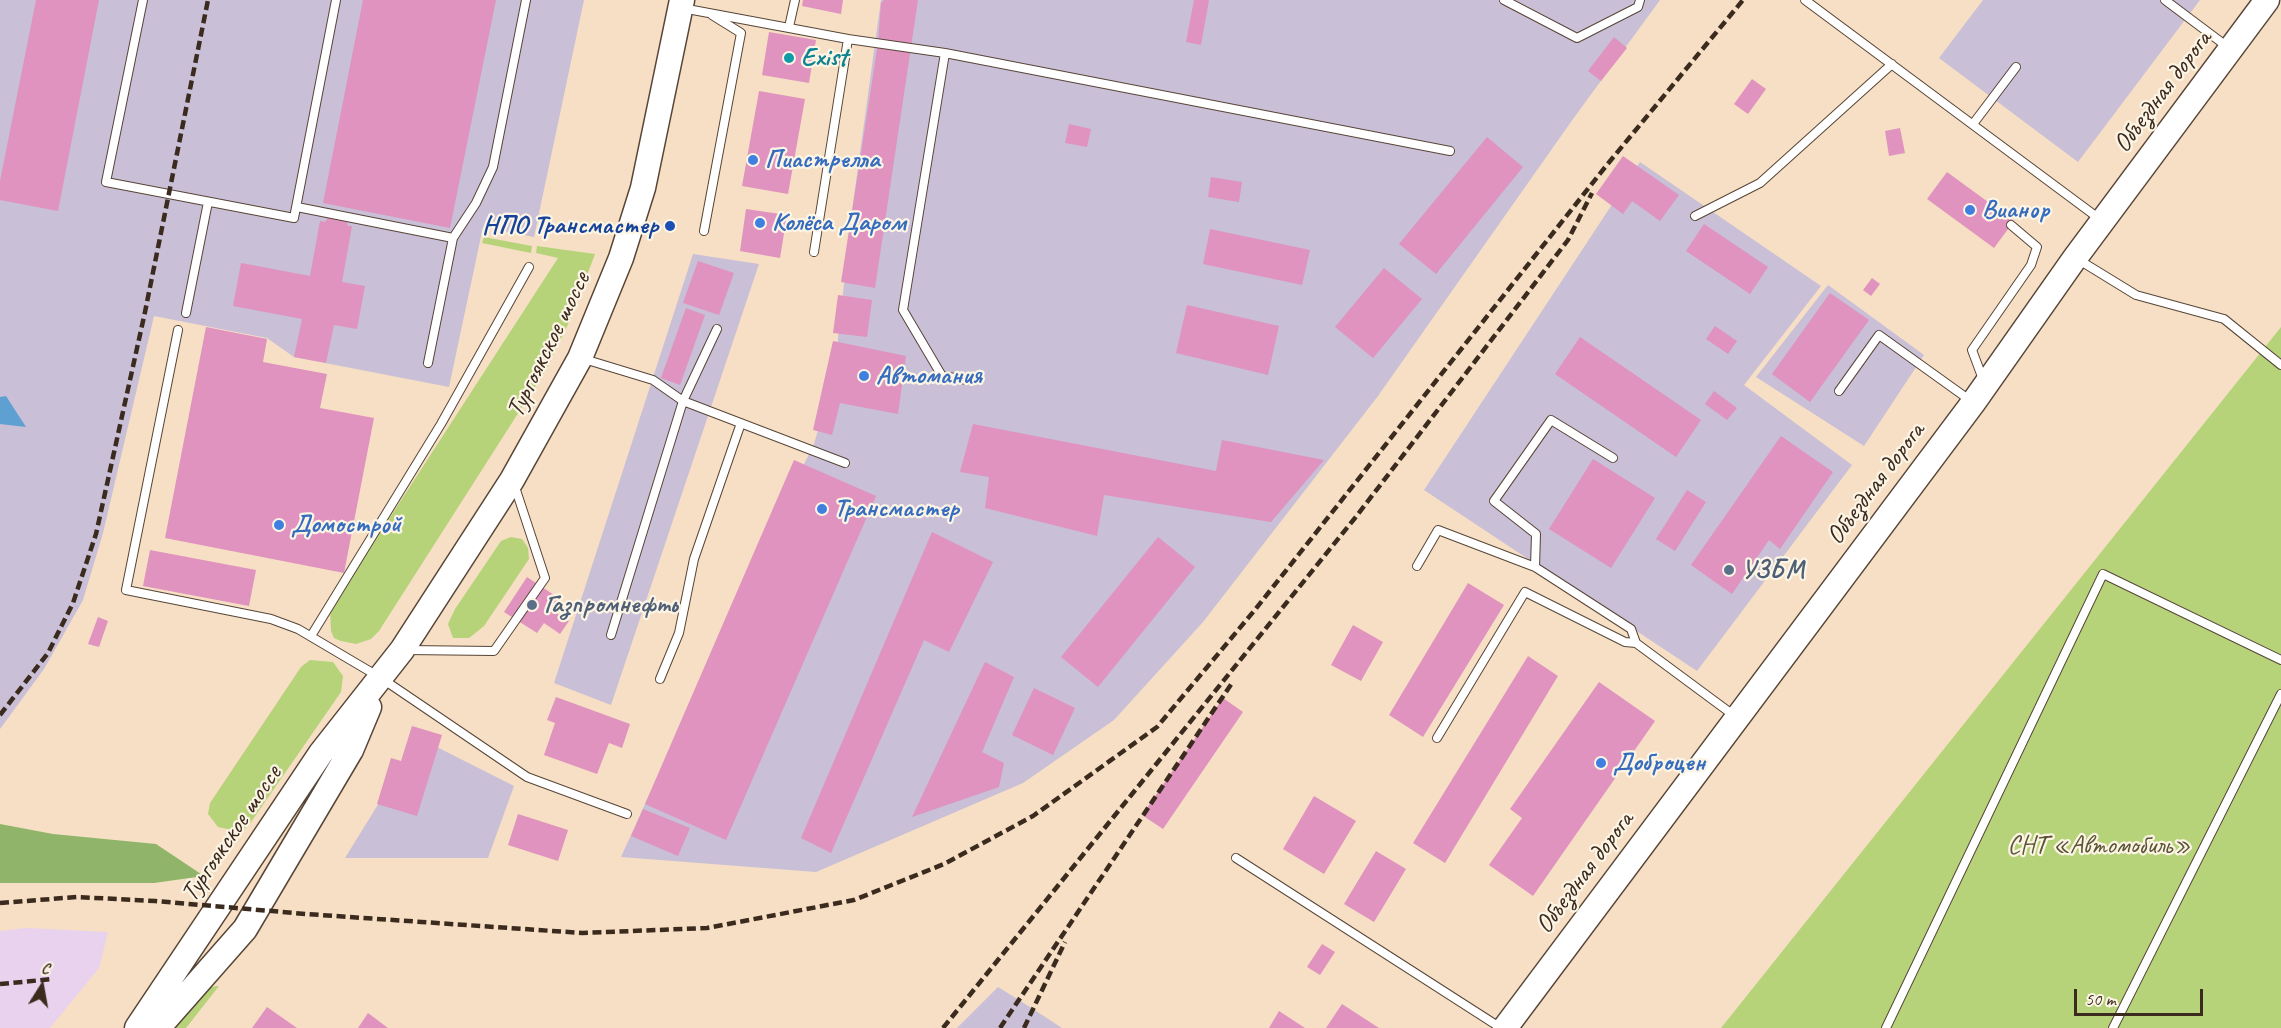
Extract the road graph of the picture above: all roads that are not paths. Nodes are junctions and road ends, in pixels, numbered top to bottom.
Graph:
1 (143, 0) edge
2 (336, 0) edge
3 (526, 0) edge
4 (795, 0) edge
5 (1504, 0) edge
6 (1640, 0) edge
7 (1805, 0) edge
8 (2165, 0) edge
9 (2267, 0) edge
10 (681, 4) edge
11 (708, 13) junction
12 (789, 27) junction
13 (848, 39) junction
14 (2230, 49) junction
15 (945, 53) junction
16 (1892, 64) junction
17 (2016, 68) dead end
18 (1973, 124) junction
19 (1450, 151) dead end
20 (208, 202) junction
21 (297, 207) junction
22 (1695, 216) dead end
23 (2102, 221) junction
24 (2011, 225) dead end
25 (704, 231) dead end
26 (453, 238) junction
27 (814, 252) dead end
28 (2075, 258) junction
29 (530, 267) dead end
30 (186, 313) dead end
31 (717, 329) dead end
32 (178, 330) dead end
33 (580, 357) junction
34 (428, 363) dead end
35 (2281, 365) edge
36 (968, 380) dead end
37 (1839, 392) dead end
38 (1979, 394) junction
39 (683, 401) junction
40 (741, 423) junction
41 (1613, 458) dead end
42 (844, 463) dead end
43 (512, 480) junction
44 (1417, 566) dead end
45 (1535, 567) junction
46 (611, 635) dead end
47 (311, 636) junction
48 (1636, 643) junction
49 (402, 650) junction
50 (2281, 660) edge
51 (381, 678) junction
52 (660, 679) dead end
53 (2281, 694) edge
54 (1737, 718) junction
55 (1437, 738) dead end
56 (627, 814) dead end
57 (1236, 858) dead end
58 (137, 1028) edge
59 (158, 1028) edge
60 (1503, 1028) edge
61 (1886, 1028) edge
62 (2114, 1028) edge

1 - 20 lane
2 - 21 lane
3 - 26 lane
4 - 12 lane
5 - 6 lane
7 - 16 lane
8 - 14 lane
9 - 14 main road, Объездная дорога
10 - 11 lane
10 - 33 main road, Тургоякское шоссе
11 - 12 lane
11 - 25 lane
12 - 13 lane
13 - 15 lane
13 - 27 lane
14 - 23 main road, Объездная дорога
15 - 19 lane
15 - 36 lane
16 - 18 lane
16 - 22 lane
17 - 18 lane
18 - 23 lane
20 - 21 lane
20 - 30 lane
21 - 26 lane
23 - 28 main road, Объездная дорога
24 - 38 lane
26 - 34 lane
28 - 35 lane
28 - 38 main road, Объездная дорога
29 - 47 lane
31 - 39 lane
32 - 47 lane
33 - 39 lane
33 - 43 main road, Тургоякское шоссе
37 - 38 lane
38 - 54 main road, Объездная дорога
39 - 40 lane
39 - 46 lane
40 - 42 lane
40 - 52 lane
41 - 45 lane
43 - 49 main road, Тургоякское шоссе
43 - 49 lane
44 - 45 lane
45 - 48 lane
47 - 51 lane
48 - 54 lane
48 - 55 lane
49 - 51 main road, Тургоякское шоссе
50 - 61 lane
51 - 56 lane
51 - 58 main road, Тургоякское шоссе
51 - 59 main road, Тургоякское шоссе
53 - 62 lane
54 - 60 main road, Объездная дорога
57 - 60 lane

